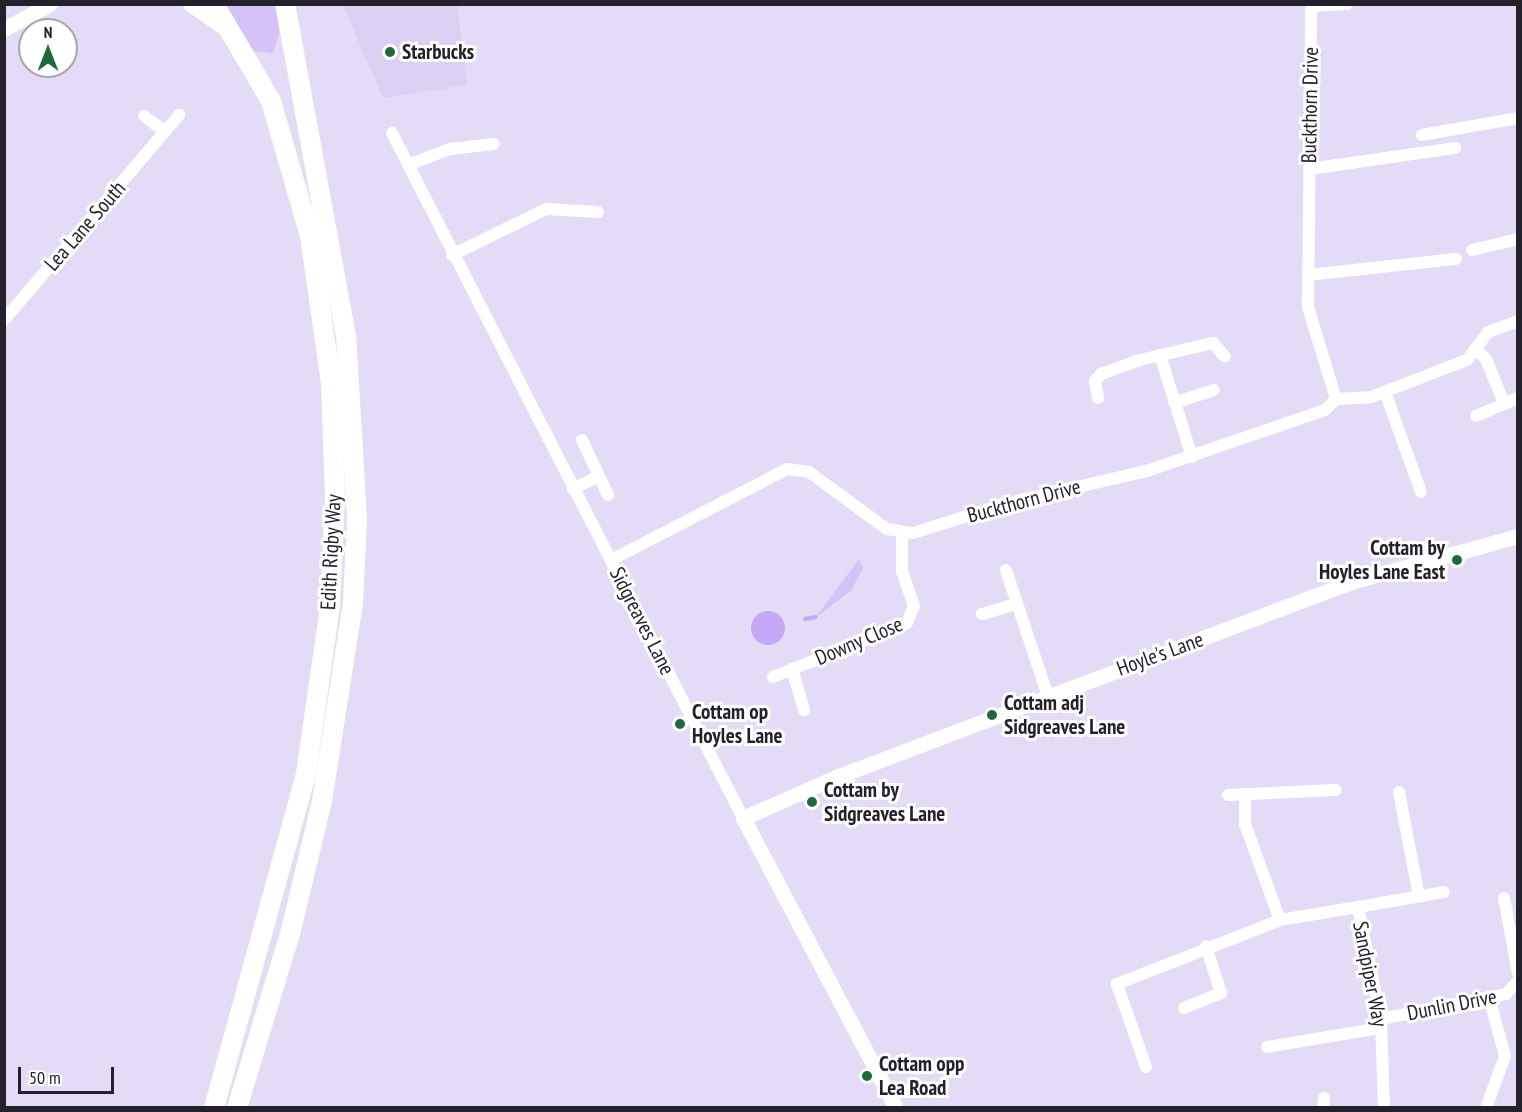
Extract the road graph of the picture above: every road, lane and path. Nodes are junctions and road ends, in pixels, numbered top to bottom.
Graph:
1 (50, 4) edge
2 (190, 4) edge
3 (214, 4) edge
4 (285, 4) edge
5 (1347, 4) edge
6 (1311, 5) edge
7 (4, 29) edge
8 (234, 34) junction
9 (179, 115) dead end
10 (144, 116) dead end
11 (1518, 118) edge
12 (165, 132) junction
13 (392, 133) dead end
14 (1422, 135) dead end
15 (494, 144) dead end
16 (1455, 148) dead end
17 (408, 165) junction
18 (1309, 169) junction
19 (597, 212) dead end
20 (1518, 239) edge
21 (1472, 250) dead end
22 (452, 255) junction
23 (1456, 259) dead end
24 (1308, 275) junction
25 (4, 320) edge
26 (1518, 321) edge
27 (1476, 349) junction
28 (1160, 355) junction
29 (1225, 357) dead end
30 (1214, 390) dead end
31 (1385, 393) junction
32 (1098, 398) dead end
33 (1518, 398) edge
34 (1336, 399) junction
35 (1174, 403) junction
36 (1503, 403) junction
37 (1476, 416) dead end
38 (582, 440) dead end
39 (1192, 457) junction
40 (598, 476) junction
41 (573, 489) junction
42 (1421, 492) dead end
43 (608, 495) dead end
44 (902, 534) junction
45 (1518, 536) edge
46 (611, 560) junction
47 (1006, 570) dead end
48 (1017, 604) junction
49 (982, 614) dead end
50 (792, 669) junction
51 (773, 677) dead end
52 (1048, 696) junction
53 (804, 710) dead end
54 (1336, 790) dead end
55 (1399, 792) dead end
56 (1245, 794) junction
57 (1228, 795) dead end
58 (743, 818) junction
59 (1444, 892) dead end
60 (1419, 897) junction
61 (1503, 898) dead end
62 (1358, 907) junction
63 (1280, 920) junction
64 (1206, 946) junction
65 (1518, 973) edge
66 (1518, 981) edge
67 (1489, 997) junction
68 (1184, 1008) dead end
69 (1381, 1024) junction
70 (1267, 1047) dead end
71 (1146, 1067) dead end
72 (214, 1107) edge
73 (237, 1107) edge
74 (896, 1107) edge
75 (1384, 1107) edge
76 (1486, 1107) edge

1 - 7 street
2 - 8 street
3 - 8 highway, Edith Rigby Way
4 - 73 highway, Edith Rigby Way
5 - 6 street, Buckthorn Drive
6 - 18 street, Buckthorn Drive
8 - 72 highway, Edith Rigby Way
9 - 12 street, Lea Lane South
10 - 12 street
11 - 14 street
12 - 25 street, Lea Lane South
13 - 17 street, Sidgreaves Lane
15 - 17 street
16 - 18 street
17 - 22 street, Sidgreaves Lane
18 - 24 street, Buckthorn Drive
19 - 22 street
20 - 21 street
22 - 41 street, Sidgreaves Lane
23 - 24 street
24 - 34 street, Buckthorn Drive
26 - 27 street
27 - 31 street
27 - 36 street
28 - 29 street
28 - 32 street
28 - 35 street
30 - 35 street
31 - 34 street
31 - 42 street
33 - 36 street
34 - 39 street, Buckthorn Drive
35 - 39 street
36 - 37 street
38 - 40 street
39 - 44 street, Buckthorn Drive
40 - 41 street
40 - 43 street
41 - 46 street, Sidgreaves Lane
44 - 46 street
44 - 50 street, Downy Close
45 - 52 street, Hoyle's Lane
46 - 58 street, Sidgreaves Lane
47 - 48 street
48 - 49 street
48 - 52 street
50 - 51 street, Downy Close
50 - 53 street, Downy Close
52 - 58 street, Hoyle's Lane
54 - 56 street
55 - 60 street
56 - 57 street
56 - 63 street
58 - 74 street, Sidgreaves Lane
59 - 60 street
60 - 62 street
61 - 65 street, Dunlin Drive
62 - 63 street, Sandpiper Way
62 - 69 street, Sandpiper Way
63 - 64 street, Sandpiper Way
64 - 68 street
64 - 71 street, Sandpiper Way
66 - 67 street, Dunlin Drive
67 - 69 street, Dunlin Drive
67 - 76 street
69 - 70 street, Dunlin Drive
69 - 75 street, Sandpiper Way

